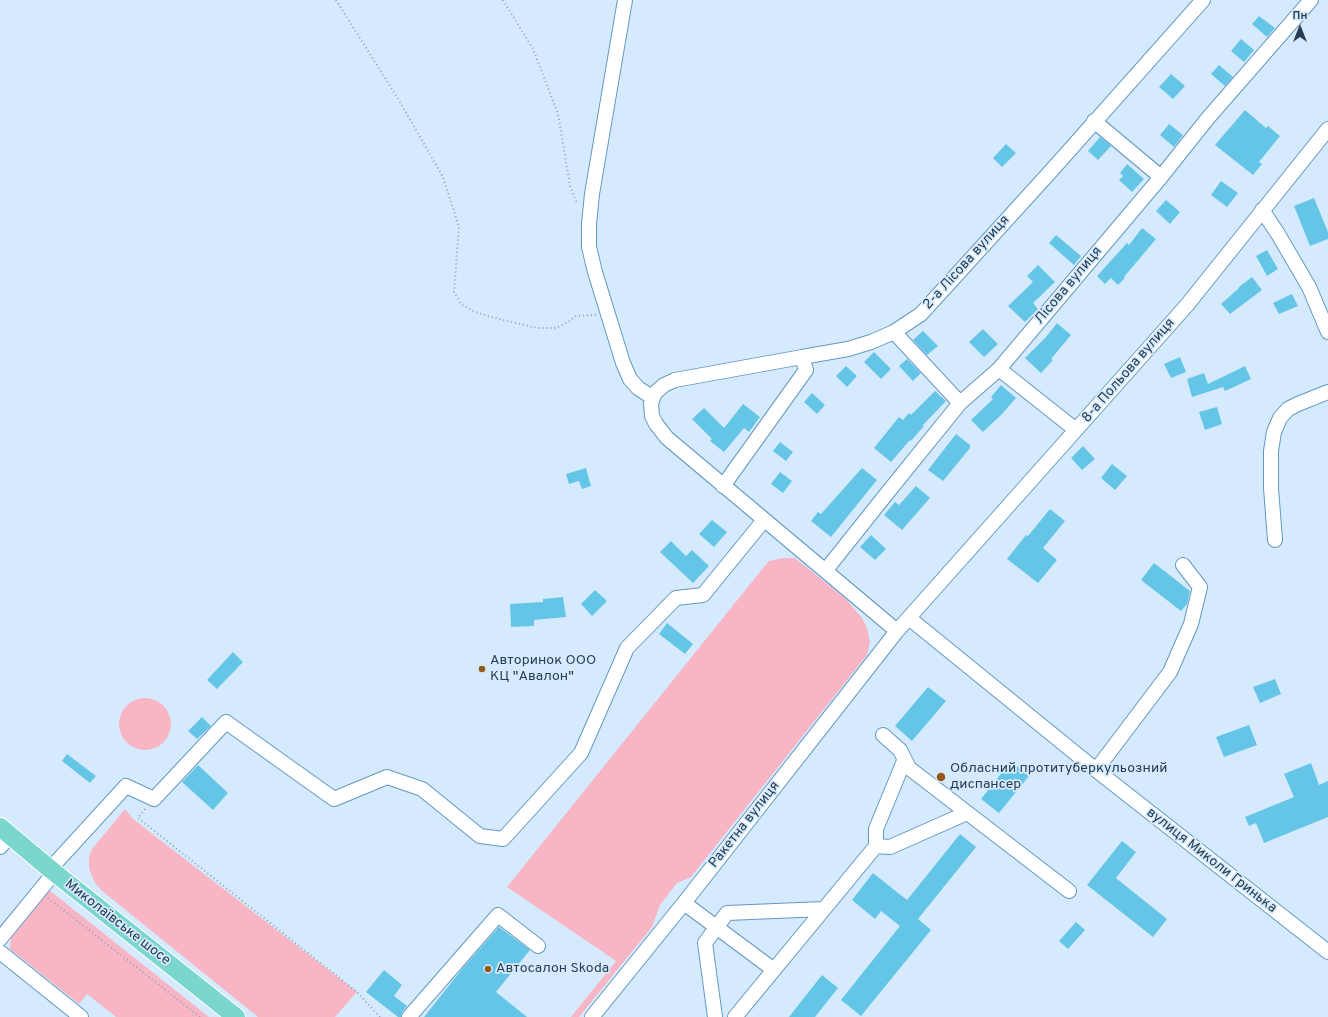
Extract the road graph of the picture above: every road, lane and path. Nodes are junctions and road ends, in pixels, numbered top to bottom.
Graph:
1 (336, 0) edge
2 (503, 0) edge
3 (625, 0) edge
4 (1203, 0) edge
5 (1312, 0) edge
6 (1094, 121) junction
7 (1328, 129) edge
8 (1161, 177) junction
9 (1262, 210) junction
10 (590, 211) junction
11 (609, 317) junction
12 (894, 332) junction
13 (1328, 332) edge
14 (802, 357) junction
15 (999, 368) junction
16 (1328, 392) edge
17 (653, 398) junction
18 (960, 403) junction
19 (1076, 430) junction
20 (723, 486) junction
21 (764, 520) junction
22 (1275, 540) dead end
23 (1183, 565) dead end
24 (826, 570) junction
25 (908, 618) junction
26 (897, 631) junction
27 (883, 735) dead end
28 (904, 762) junction
29 (1096, 770) junction
30 (154, 799) junction
31 (967, 813) junction
32 (3, 837) edge
33 (876, 846) junction
34 (52, 871) junction
35 (39, 890) junction
36 (1069, 891) dead end
37 (684, 903) junction
38 (824, 909) junction
39 (716, 927) junction
40 (0, 939) edge
41 (538, 946) dead end
42 (0, 952) edge
43 (1328, 952) edge
44 (774, 970) junction
45 (81, 1017) edge
46 (200, 1017) edge
47 (236, 1017) edge
48 (380, 1017) edge
49 (409, 1017) edge
50 (592, 1017) edge
51 (715, 1017) edge
52 (735, 1017) edge

1 - 11 path
2 - 10 path
3 - 10 street
4 - 6 street, 2-а Лісова вулиця
5 - 8 street, Лісова вулиця
6 - 8 street
6 - 12 street, 2-а Лісова вулиця
7 - 9 street, 8-а Польова вулиця
8 - 15 street, Лісова вулиця
9 - 13 street
9 - 19 street, 8-а Польова вулиця
10 - 11 street
11 - 17 street
12 - 14 street, 2-а Лісова вулиця
12 - 18 street
14 - 17 street, 2-а Лісова вулиця
14 - 20 street
15 - 18 street, Лісова вулиця
15 - 19 street
16 - 22 street
17 - 20 street
18 - 24 street, Лісова вулиця
19 - 25 street, 8-а Польова вулиця
20 - 21 street
21 - 24 street
21 - 30 street
23 - 29 street
24 - 26 street
25 - 26 street, 8-а Польова вулиця
25 - 29 street, вулиця Миколи Гринька
26 - 37 street, Ракетна вулиця
27 - 28 street
28 - 31 street
28 - 33 street
29 - 43 street, вулиця Миколи Гринька
30 - 34 street
30 - 48 path
31 - 33 street
31 - 36 street
32 - 34 main road, Миколаївське шосе
33 - 38 street
34 - 35 street
34 - 47 main road, Миколаївське шосе
35 - 40 street
35 - 46 path
37 - 39 street
37 - 50 street, Ракетна вулиця
38 - 39 street
38 - 44 street
39 - 44 street
39 - 51 street
41 - 49 street
42 - 45 street
44 - 52 street

